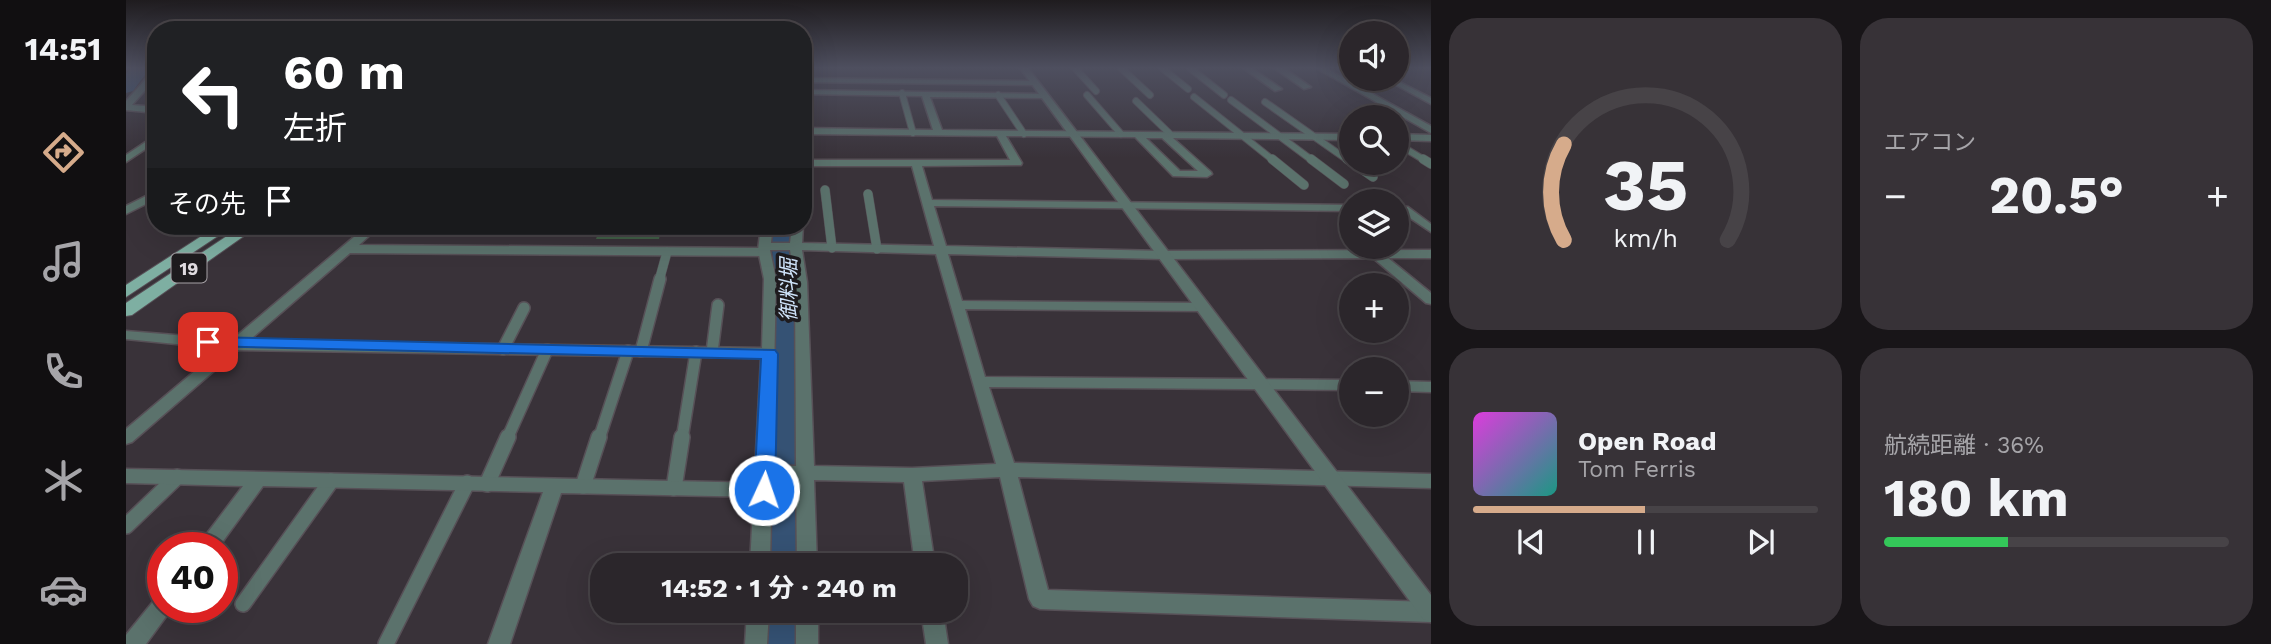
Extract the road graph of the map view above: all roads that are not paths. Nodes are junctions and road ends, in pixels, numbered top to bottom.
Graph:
1 (903, 98) edge
2 (926, 98) edge
3 (1000, 98) edge
4 (1047, 98) edge
5 (1090, 98) edge
6 (1195, 98) edge
7 (1229, 98) edge
8 (1374, 98) edge
9 (1136, 101) dead end
10 (1265, 102) dead end
11 (126, 106) edge
12 (147, 109) edge
13 (1431, 130) edge
14 (812, 131) edge
15 (938, 131) dead end
16 (913, 133) junction
17 (1000, 133) junction
18 (1024, 134) junction
19 (1074, 134) junction
20 (1121, 134) junction
21 (1137, 134) junction
22 (1167, 134) junction
23 (1242, 135) junction
24 (1279, 135) junction
25 (1315, 136) junction
26 (1339, 137) edge
27 (1409, 137) edge
28 (1431, 138) edge
29 (147, 144) edge
30 (1409, 151) edge
31 (1339, 153) edge
32 (126, 159) edge
33 (812, 163) edge
34 (916, 164) junction
35 (1431, 164) edge
36 (1370, 175) edge
37 (1373, 177) dead end
38 (1344, 184) dead end
39 (1304, 185) dead end
40 (825, 190) dead end
41 (868, 194) dead end
42 (147, 199) edge
43 (928, 203) junction
44 (1126, 206) junction
45 (1339, 208) edge
46 (126, 211) edge
47 (1409, 213) edge
48 (1431, 229) edge
49 (212, 235) edge
50 (238, 235) edge
51 (363, 235) edge
52 (768, 235) edge
53 (796, 235) edge
54 (769, 248) junction
55 (794, 248) junction
56 (832, 248) junction
57 (347, 249) junction
58 (877, 249) junction
59 (942, 250) junction
60 (667, 252) junction
61 (1163, 254) junction
62 (1339, 254) edge
63 (1409, 254) edge
64 (1431, 254) edge
65 (1382, 259) edge
66 (126, 292) edge
67 (1431, 300) edge
68 (718, 304) dead end
69 (957, 305) junction
70 (1202, 307) junction
71 (524, 309) dead end
72 (126, 311) edge
73 (126, 335) edge
74 (236, 345) junction
75 (503, 349) junction
76 (547, 350) junction
77 (634, 351) junction
78 (704, 352) junction
79 (769, 354) junction
80 (978, 382) junction
81 (1258, 383) junction
82 (1339, 385) edge
83 (1409, 386) edge
84 (1431, 387) edge
85 (126, 438) edge
86 (1007, 470) junction
87 (802, 473) junction
88 (912, 475) junction
89 (177, 477) junction
90 (768, 478) junction
91 (129, 479) edge
92 (258, 479) junction
93 (1330, 479) junction
94 (331, 481) junction
95 (1431, 481) edge
96 (467, 483) junction
97 (487, 484) junction
98 (555, 485) junction
99 (583, 486) junction
100 (674, 488) junction
101 (126, 526) edge
102 (218, 532) edge
103 (762, 553) edge
104 (806, 553) edge
105 (923, 553) edge
106 (243, 604) dead end
107 (1431, 612) edge
108 (149, 623) edge
109 (757, 623) edge
110 (807, 623) edge
111 (934, 623) edge
112 (133, 644) edge
113 (386, 644) edge
114 (499, 644) edge
115 (756, 644) edge
116 (807, 644) edge
117 (937, 644) edge

1 - 16 lane
2 - 15 street
3 - 18 lane
4 - 19 street
5 - 20 lane
6 - 23 lane
7 - 24 lane
8 - 13 street
9 - 22 lane
10 - 25 lane
11 - 12 street
14 - 16 street
16 - 17 street
17 - 18 street
17 - 34 street
18 - 19 street
19 - 20 street
19 - 44 street
20 - 21 street
21 - 22 street
21 - 22 street
22 - 23 street
23 - 24 street
23 - 39 lane
24 - 25 street
24 - 38 lane
25 - 26 street
25 - 31 lane
27 - 28 street
29 - 32 street
30 - 35 lane
33 - 34 street
34 - 43 street
36 - 37 lane
40 - 56 lane
41 - 58 lane
42 - 46 street
43 - 44 street
43 - 59 street
44 - 45 street
44 - 61 street
47 - 48 street
49 - 66 main road, 19
50 - 72 main road, 19
51 - 57 street
52 - 54 street
53 - 55 street
54 - 55 street
54 - 60 street
54 - 79 street
55 - 56 street
55 - 87 street
56 - 58 street
57 - 60 street
57 - 74 street
58 - 59 street
59 - 61 street
59 - 69 street
60 - 77 lane
61 - 62 street
61 - 70 street
63 - 64 street
65 - 67 street
68 - 78 lane
69 - 70 street
69 - 80 street
70 - 81 street
71 - 75 lane
73 - 74 street
74 - 75 street
74 - 85 street
75 - 76 street
76 - 77 street
76 - 97 lane
77 - 78 street
77 - 99 lane
78 - 79 street
78 - 100 lane
79 - 90 street
80 - 81 street
80 - 86 street
81 - 82 street
81 - 93 street
83 - 84 street
86 - 88 street
86 - 93 street
86 - 107 street
87 - 88 street
87 - 90 street
87 - 104 street
88 - 105 street
89 - 91 street
89 - 92 street
89 - 101 lane
90 - 100 street
90 - 103 street
92 - 94 street
92 - 102 street
93 - 95 street
93 - 107 street
94 - 96 street
94 - 106 lane
96 - 97 street
96 - 113 lane
97 - 98 street
98 - 99 street
98 - 114 street
99 - 100 street
108 - 112 street
109 - 115 street
110 - 116 street
111 - 117 street

